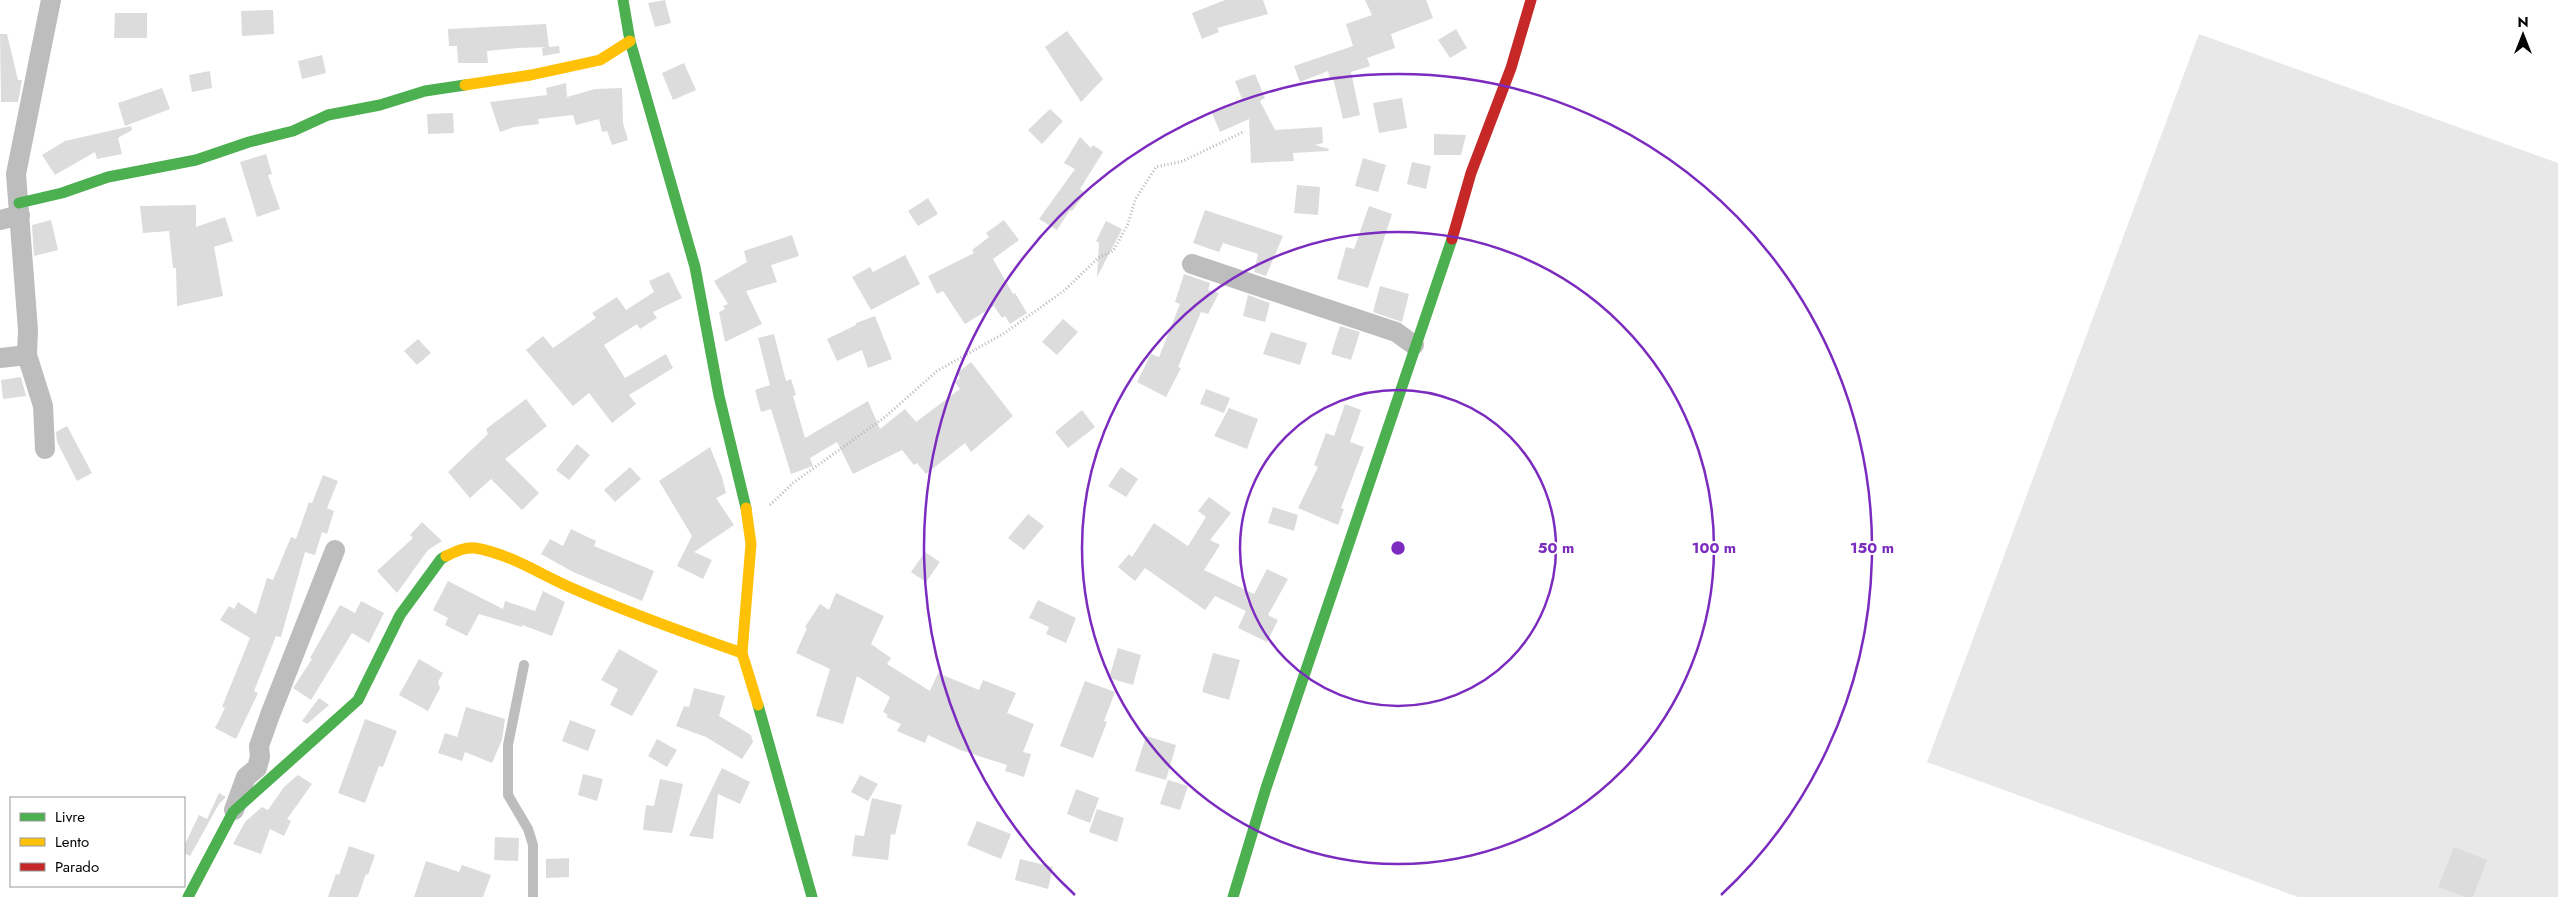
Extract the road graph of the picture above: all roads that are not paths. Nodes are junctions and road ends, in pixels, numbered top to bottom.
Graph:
1 (50, 0) edge
2 (623, 0) edge
3 (1531, 0) edge
4 (630, 41) junction
5 (19, 209) junction
6 (0, 220) edge
7 (1192, 264) dead end
8 (1414, 346) junction
9 (27, 355) junction
10 (0, 358) edge
11 (44, 449) dead end
12 (335, 550) dead end
13 (742, 653) junction
14 (524, 665) dead end
15 (233, 812) junction
16 (188, 897) edge
17 (534, 897) edge
18 (812, 897) edge
19 (1232, 897) edge

1 - 5 street
2 - 4 street
3 - 8 street
4 - 5 street
4 - 13 street
5 - 6 street
5 - 9 street
7 - 8 street
8 - 19 street
9 - 10 street
9 - 11 street
12 - 15 street
13 - 15 street
13 - 18 street
14 - 17 lane
15 - 16 street

